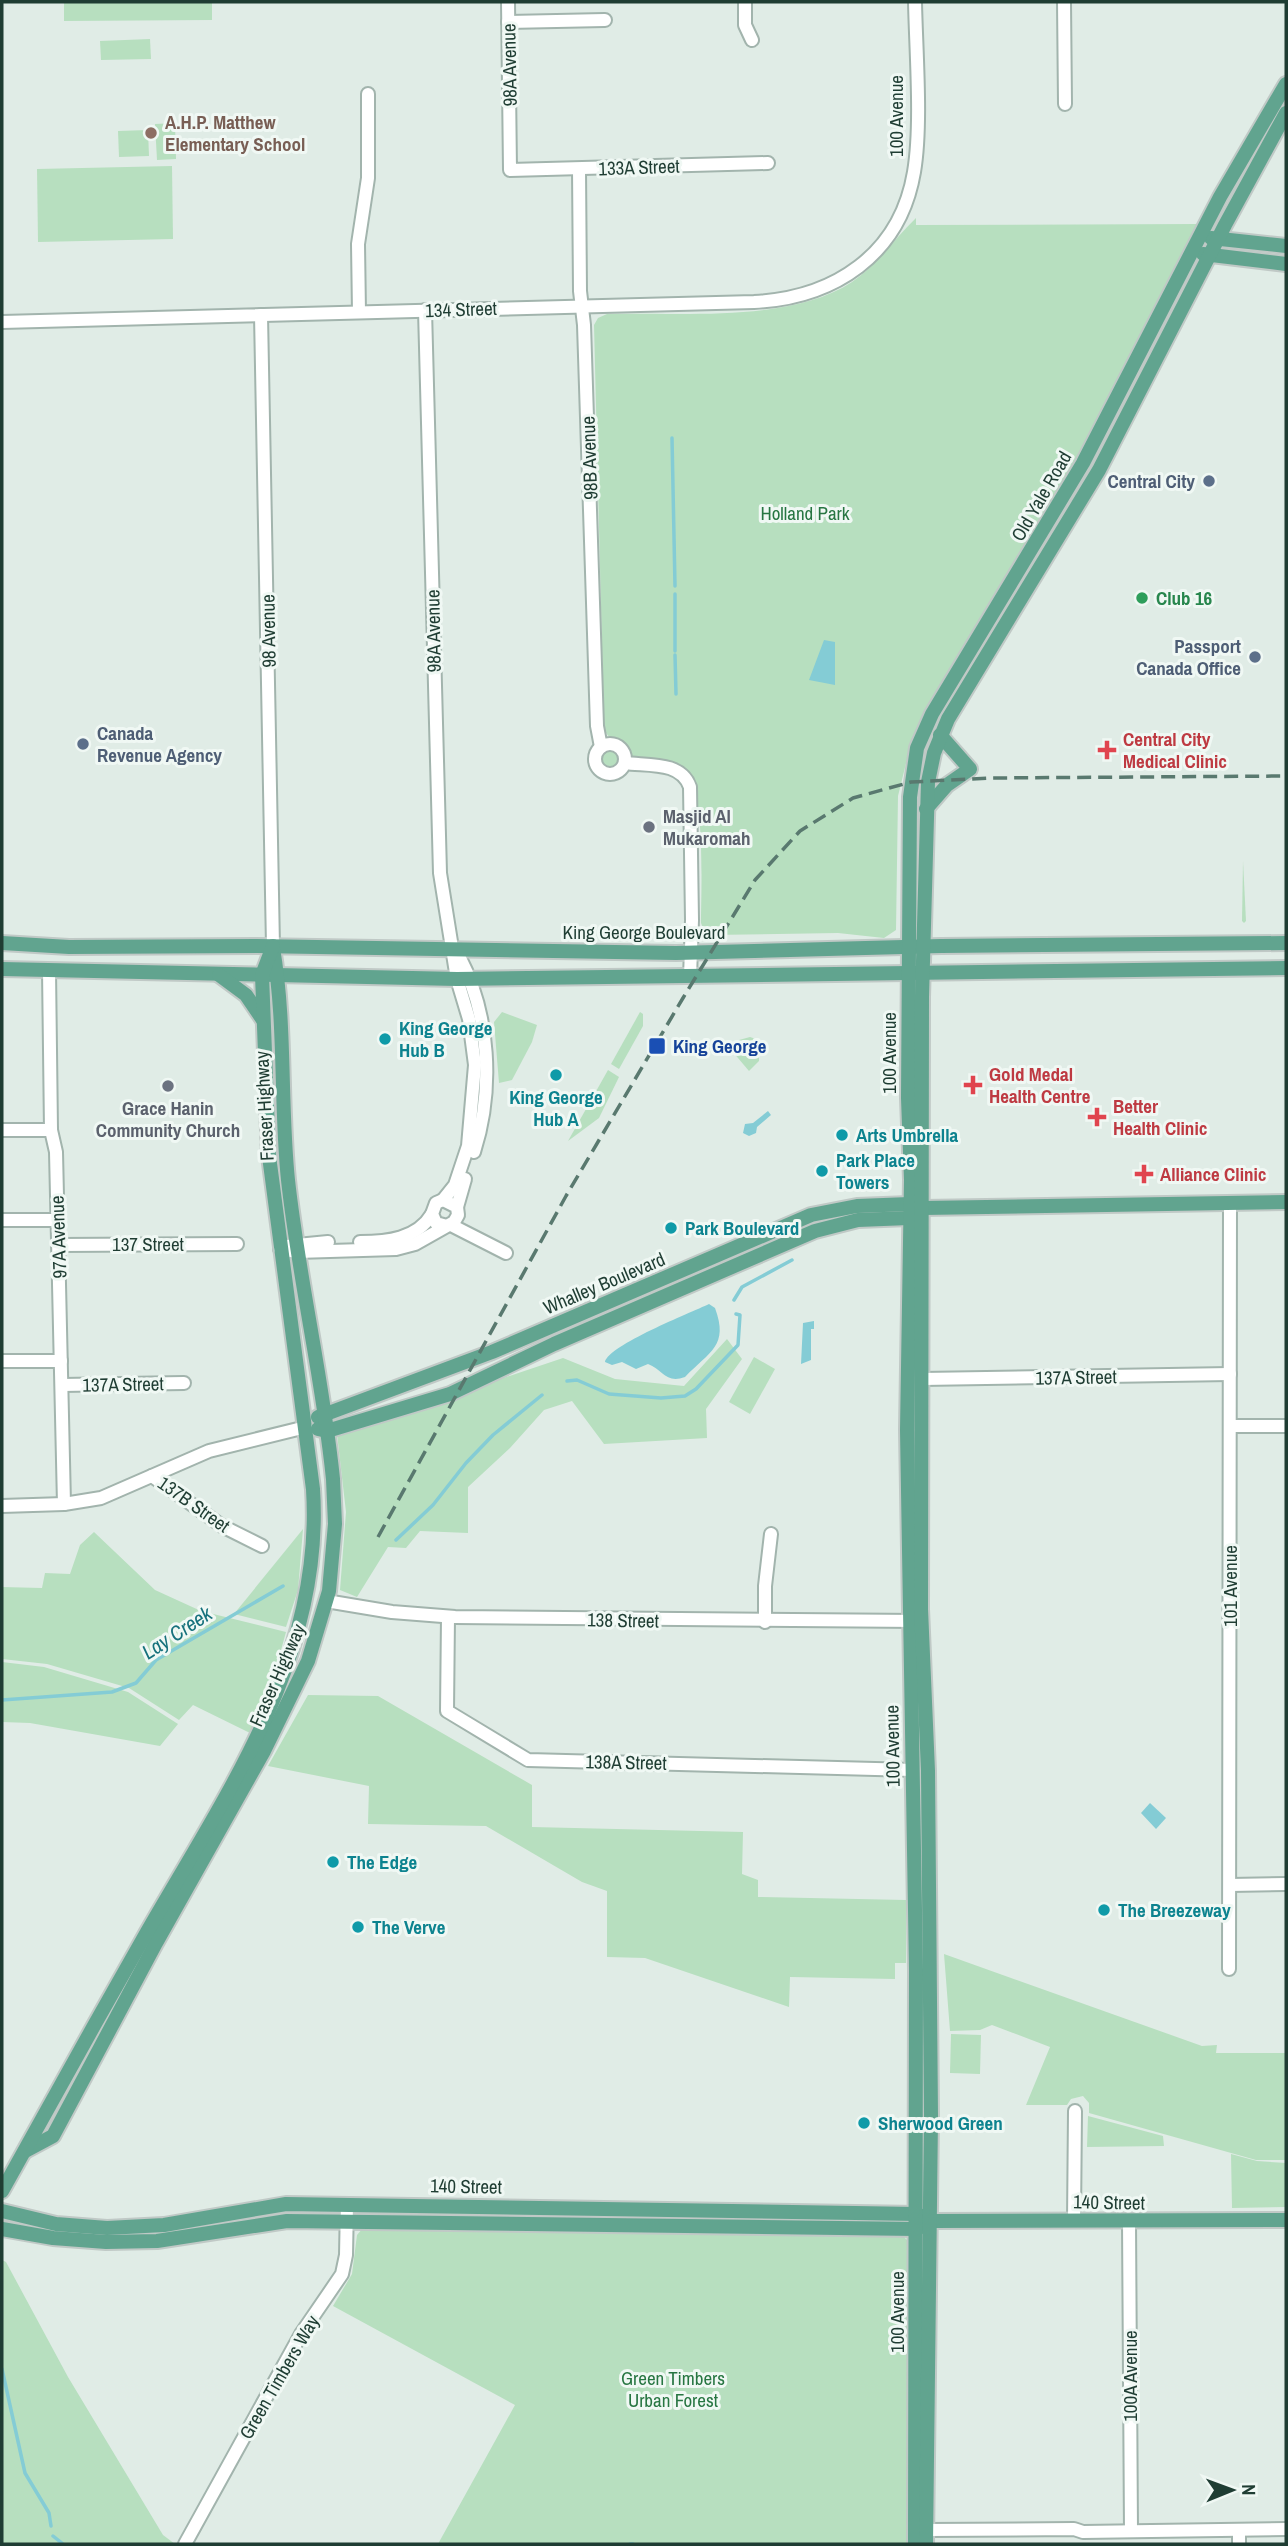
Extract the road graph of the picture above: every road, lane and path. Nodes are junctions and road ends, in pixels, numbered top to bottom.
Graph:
1 (508, 2) edge
2 (745, 2) edge
3 (915, 2) edge
4 (1064, 2) edge
5 (605, 20) dead end
6 (508, 22) junction
7 (752, 40) dead end
8 (1286, 84) edge
9 (368, 94) dead end
10 (1065, 104) dead end
11 (1286, 113) edge
12 (768, 163) dead end
13 (579, 169) junction
14 (510, 170) joint
15 (893, 226) joint
16 (1199, 237) junction
17 (1217, 239) junction
18 (1286, 246) edge
19 (1191, 253) junction
20 (1209, 255) junction
21 (1286, 264) edge
22 (582, 306) junction
23 (425, 310) junction
24 (359, 312) junction
25 (261, 315) junction
26 (2, 322) edge
27 (1067, 490) junction
28 (1080, 502) junction
29 (940, 735) junction
30 (601, 747) junction
31 (625, 764) junction
32 (926, 809) junction
33 (2, 943) edge
34 (1286, 943) edge
35 (1244, 944) junction
36 (273, 946) junction
37 (924, 946) junction
38 (909, 947) junction
39 (455, 949) junction
40 (691, 953) junction
41 (1226, 968) junction
42 (1264, 968) junction
43 (1286, 968) edge
44 (2, 970) edge
45 (49, 970) junction
46 (916, 972) junction
47 (218, 974) junction
48 (262, 975) junction
49 (278, 976) junction
50 (690, 977) junction
51 (464, 979) junction
52 (263, 1021) junction
53 (51, 1129) junction
54 (2, 1130) edge
55 (443, 1200) junction
56 (1286, 1202) edge
57 (1230, 1203) junction
58 (914, 1210) junction
59 (432, 1214) junction
60 (453, 1218) junction
61 (2, 1220) edge
62 (57, 1220) junction
63 (237, 1244) dead end
64 (58, 1245) junction
65 (280, 1248) junction
66 (297, 1248) junction
67 (506, 1253) dead end
68 (2, 1361) edge
69 (61, 1361) junction
70 (1230, 1374) junction
71 (922, 1380) junction
72 (184, 1384) dead end
73 (62, 1385) junction
74 (323, 1413) junction
75 (1230, 1426) junction
76 (1286, 1426) edge
77 (306, 1427) junction
78 (327, 1431) junction
79 (152, 1476) junction
80 (64, 1504) junction
81 (2, 1506) edge
82 (771, 1534) dead end
83 (262, 1546) dead end
84 (326, 1601) junction
85 (449, 1617) junction
86 (765, 1622) junction
87 (915, 1622) junction
88 (912, 1770) junction
89 (1286, 1884) edge
90 (1230, 1885) junction
91 (1229, 1969) dead end
92 (1075, 2111) dead end
93 (23, 2152) junction
94 (2, 2190) edge
95 (347, 2204) junction
96 (2, 2211) edge
97 (1074, 2220) junction
98 (1286, 2220) edge
99 (346, 2221) junction
100 (917, 2221) junction
101 (931, 2221) junction
102 (1129, 2222) junction
103 (2, 2229) edge
104 (1286, 2529) edge
105 (1239, 2530) junction
106 (1131, 2531) junction
107 (927, 2537) edge
108 (1084, 2538) edge
109 (185, 2544) edge
110 (915, 2544) edge
111 (1239, 2544) edge

1 - 6 street, 98A Avenue
2 - 7 street
3 - 15 street, 100 Avenue
4 - 10 street
5 - 6 street
6 - 14 street, 98A Avenue
8 - 16 main road, Old Yale Road
9 - 24 street
11 - 17 main road, Old Yale Road
12 - 13 street, 133A Street
13 - 14 street, 133A Street
13 - 22 street, 98B Avenue
15 - 22 street, 134 Street
16 - 17 main road
16 - 19 main road, Old Yale Road
17 - 18 main road
17 - 20 main road, Old Yale Road
19 - 20 main road
19 - 27 main road, Old Yale Road
20 - 21 main road
20 - 28 main road, Old Yale Road
22 - 23 street, 134 Street
22 - 30 street, 98B Avenue
23 - 24 street, 134 Street
23 - 39 street, 98A Avenue
24 - 25 street, 134 Street
25 - 26 street, 134 Street
25 - 36 street, 98 Avenue
27 - 28 main road
27 - 38 main road, Old Yale Road
28 - 29 main road, Old Yale Road
29 - 32 main road, Old Yale Road
29 - 32 main road
30 - 31 street
30 - 31 street
31 - 40 street
32 - 37 main road, Old Yale Road
33 - 36 main road, King George Boulevard
34 - 35 main road, King George Boulevard
35 - 37 main road, King George Boulevard
35 - 41 main road
35 - 42 main road
36 - 39 main road, King George Boulevard
36 - 48 main road
36 - 49 main road, Fraser Highway
37 - 38 main road, King George Boulevard
37 - 46 main road, Old Yale Road
38 - 40 main road, King George Boulevard
38 - 46 main road, 100 Avenue
39 - 40 main road, King George Boulevard
39 - 51 street, 98A Avenue
40 - 50 street
41 - 42 main road
41 - 46 main road
42 - 43 main road
44 - 45 main road
45 - 47 main road
45 - 53 street, 97A Avenue
46 - 50 main road
46 - 58 main road, 100 Avenue
47 - 48 main road
47 - 52 main road
48 - 49 main road
48 - 52 main road, Fraser Highway
49 - 51 main road
49 - 66 main road, Fraser Highway
50 - 51 main road
51 - 55 street
51 - 60 street
52 - 65 main road, Fraser Highway
53 - 54 street
53 - 62 street, 97A Avenue
55 - 59 street
55 - 60 street
56 - 57 main road, Whalley Boulevard
57 - 58 main road, Whalley Boulevard
57 - 70 street, 101 Avenue
58 - 71 main road, 100 Avenue
58 - 74 main road, Whalley Boulevard
58 - 78 main road, Whalley Boulevard
58 - 87 main road, 100 Avenue
59 - 60 street
59 - 66 street
60 - 66 street
60 - 67 street
61 - 62 street
62 - 64 street, 97A Avenue
63 - 64 street, 137 Street
64 - 69 street, 97A Avenue
65 - 66 street
65 - 77 main road, Fraser Highway
66 - 74 main road, Fraser Highway
68 - 69 street, 137A Street
69 - 73 street, 97A Avenue
70 - 71 street, 137A Street
70 - 75 street, 101 Avenue
71 - 87 main road, 100 Avenue
72 - 73 street, 137A Street
73 - 80 street, 97A Avenue
74 - 77 main road, Whalley Boulevard
74 - 78 main road, Fraser Highway
75 - 76 street
75 - 90 street, 101 Avenue
77 - 78 main road, Whalley Boulevard
77 - 79 street, Whalley Boulevard
77 - 93 main road, Fraser Highway
78 - 84 main road, Fraser Highway
79 - 80 street, 137B Street
79 - 83 street, 137B Street
80 - 81 street, 137B Street
82 - 86 street
84 - 85 street, 138 Street
84 - 93 main road, Fraser Highway
85 - 86 street, 138 Street
85 - 88 street, 138A Street
86 - 87 street, 138 Street
87 - 88 main road, 100 Avenue
87 - 101 main road, 100 Avenue
88 - 100 main road, 100 Avenue
89 - 90 street
90 - 91 street, 101 Avenue
92 - 97 street
93 - 94 main road, Fraser Highway
95 - 96 main road, 140 Street
95 - 99 street, Green Timbers Way
95 - 100 main road, 140 Street
97 - 101 main road, 140 Street
97 - 102 main road, 140 Street
98 - 102 main road, 140 Street
99 - 100 main road, 140 Street
99 - 103 main road, 140 Street
99 - 109 street, Green Timbers Way
100 - 101 main road, 140 Street
100 - 110 main road, 100 Avenue
101 - 107 main road, 100 Avenue
102 - 106 street, 100A Avenue
104 - 105 street
105 - 106 street
105 - 111 street
106 - 108 street
107 - 108 street

